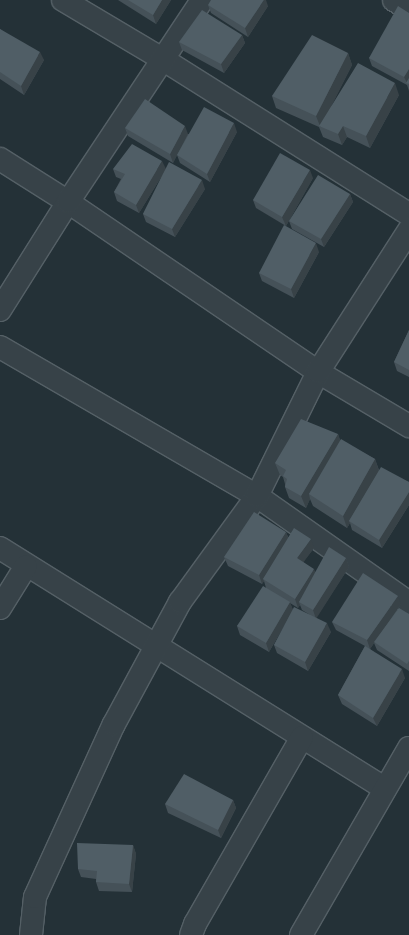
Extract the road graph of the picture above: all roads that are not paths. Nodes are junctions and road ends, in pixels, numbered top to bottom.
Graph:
1 (63, 0) edge
2 (202, 0) edge
3 (394, 0) edge
4 (409, 10) edge
5 (164, 60) junction
6 (0, 159) edge
7 (68, 202) junction
8 (409, 214) edge
9 (409, 230) edge
10 (0, 310) edge
11 (0, 347) edge
12 (318, 372) junction
13 (409, 426) edge
14 (257, 496) junction
15 (0, 548) edge
16 (26, 566) junction
17 (409, 603) edge
18 (0, 608) edge
19 (157, 645) junction
20 (302, 737) junction
21 (409, 748) edge
22 (385, 790) junction
23 (31, 935) edge
24 (191, 935) edge
25 (301, 935) edge

1 - 5 street
2 - 5 street
3 - 4 street
5 - 7 street
5 - 8 street
6 - 7 street
7 - 10 street
7 - 12 street
9 - 12 street
11 - 14 street
12 - 13 street
12 - 14 street
14 - 17 street
14 - 19 street
15 - 16 street
16 - 18 street
16 - 19 street
19 - 20 street
19 - 23 street
20 - 22 street
20 - 24 street
21 - 22 street
22 - 25 street

